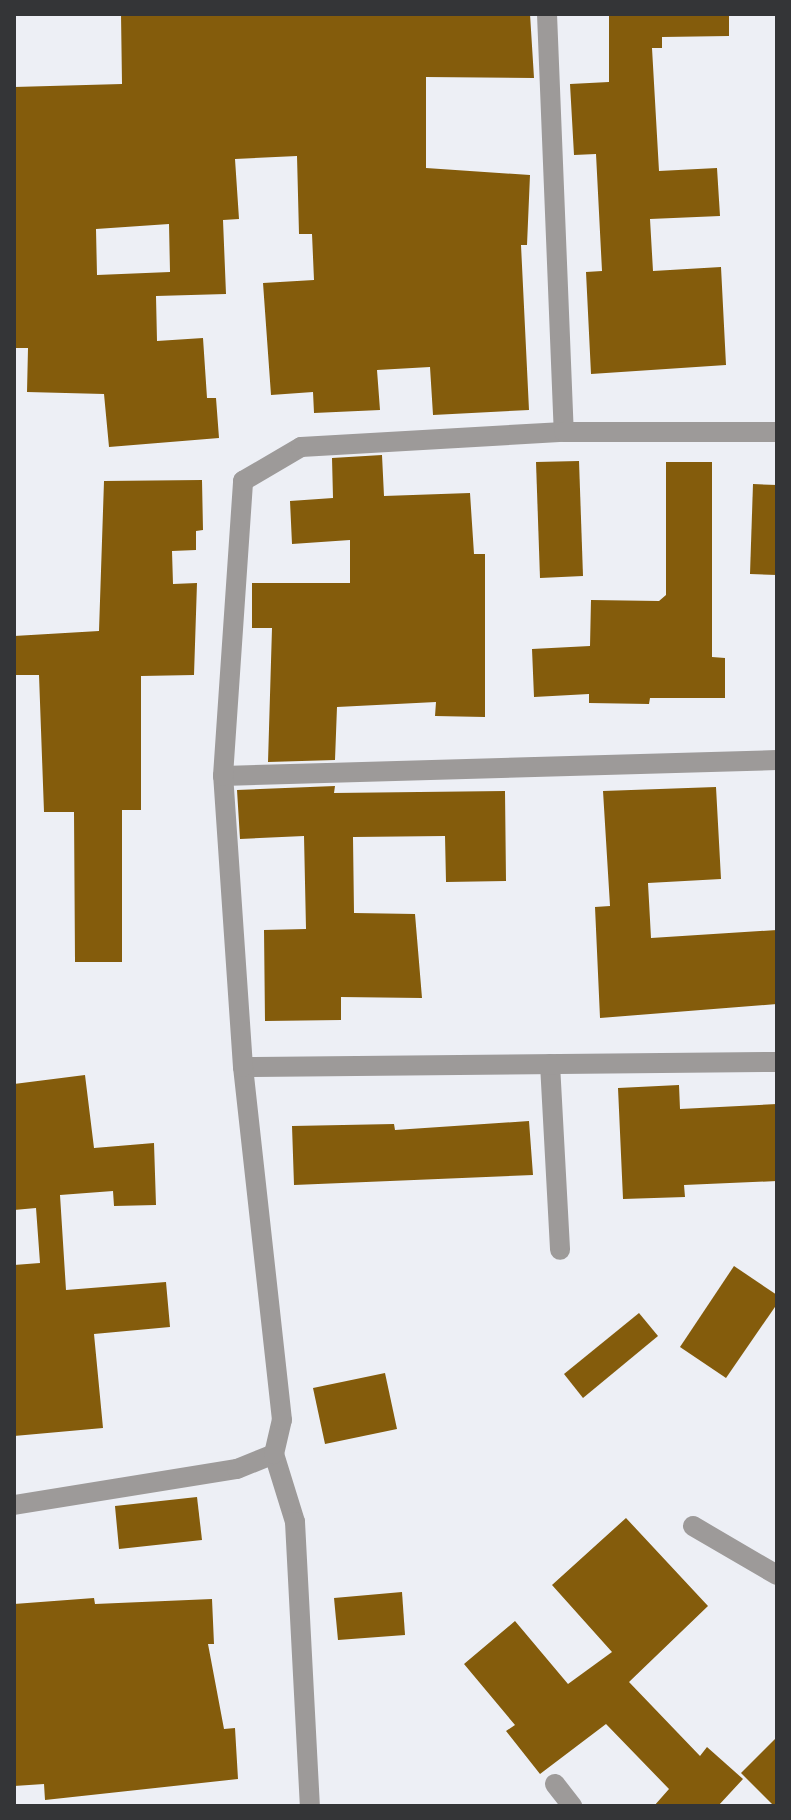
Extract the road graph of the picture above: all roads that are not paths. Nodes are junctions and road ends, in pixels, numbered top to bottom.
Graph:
1 (547, 14) edge
2 (564, 432) junction
3 (777, 432) edge
4 (777, 760) edge
5 (223, 776) junction
6 (777, 1062) edge
7 (550, 1064) junction
8 (243, 1067) junction
9 (560, 1250) dead end
10 (274, 1454) junction
11 (14, 1505) edge
12 (693, 1526) dead end
13 (777, 1575) edge
14 (555, 1784) dead end
15 (310, 1806) edge
16 (572, 1806) edge

1 - 2 street
2 - 3 street
2 - 5 street
4 - 5 street
5 - 8 street
6 - 7 street
7 - 8 street
7 - 9 street
8 - 10 street
10 - 11 street
10 - 15 street
12 - 13 street
14 - 16 street

